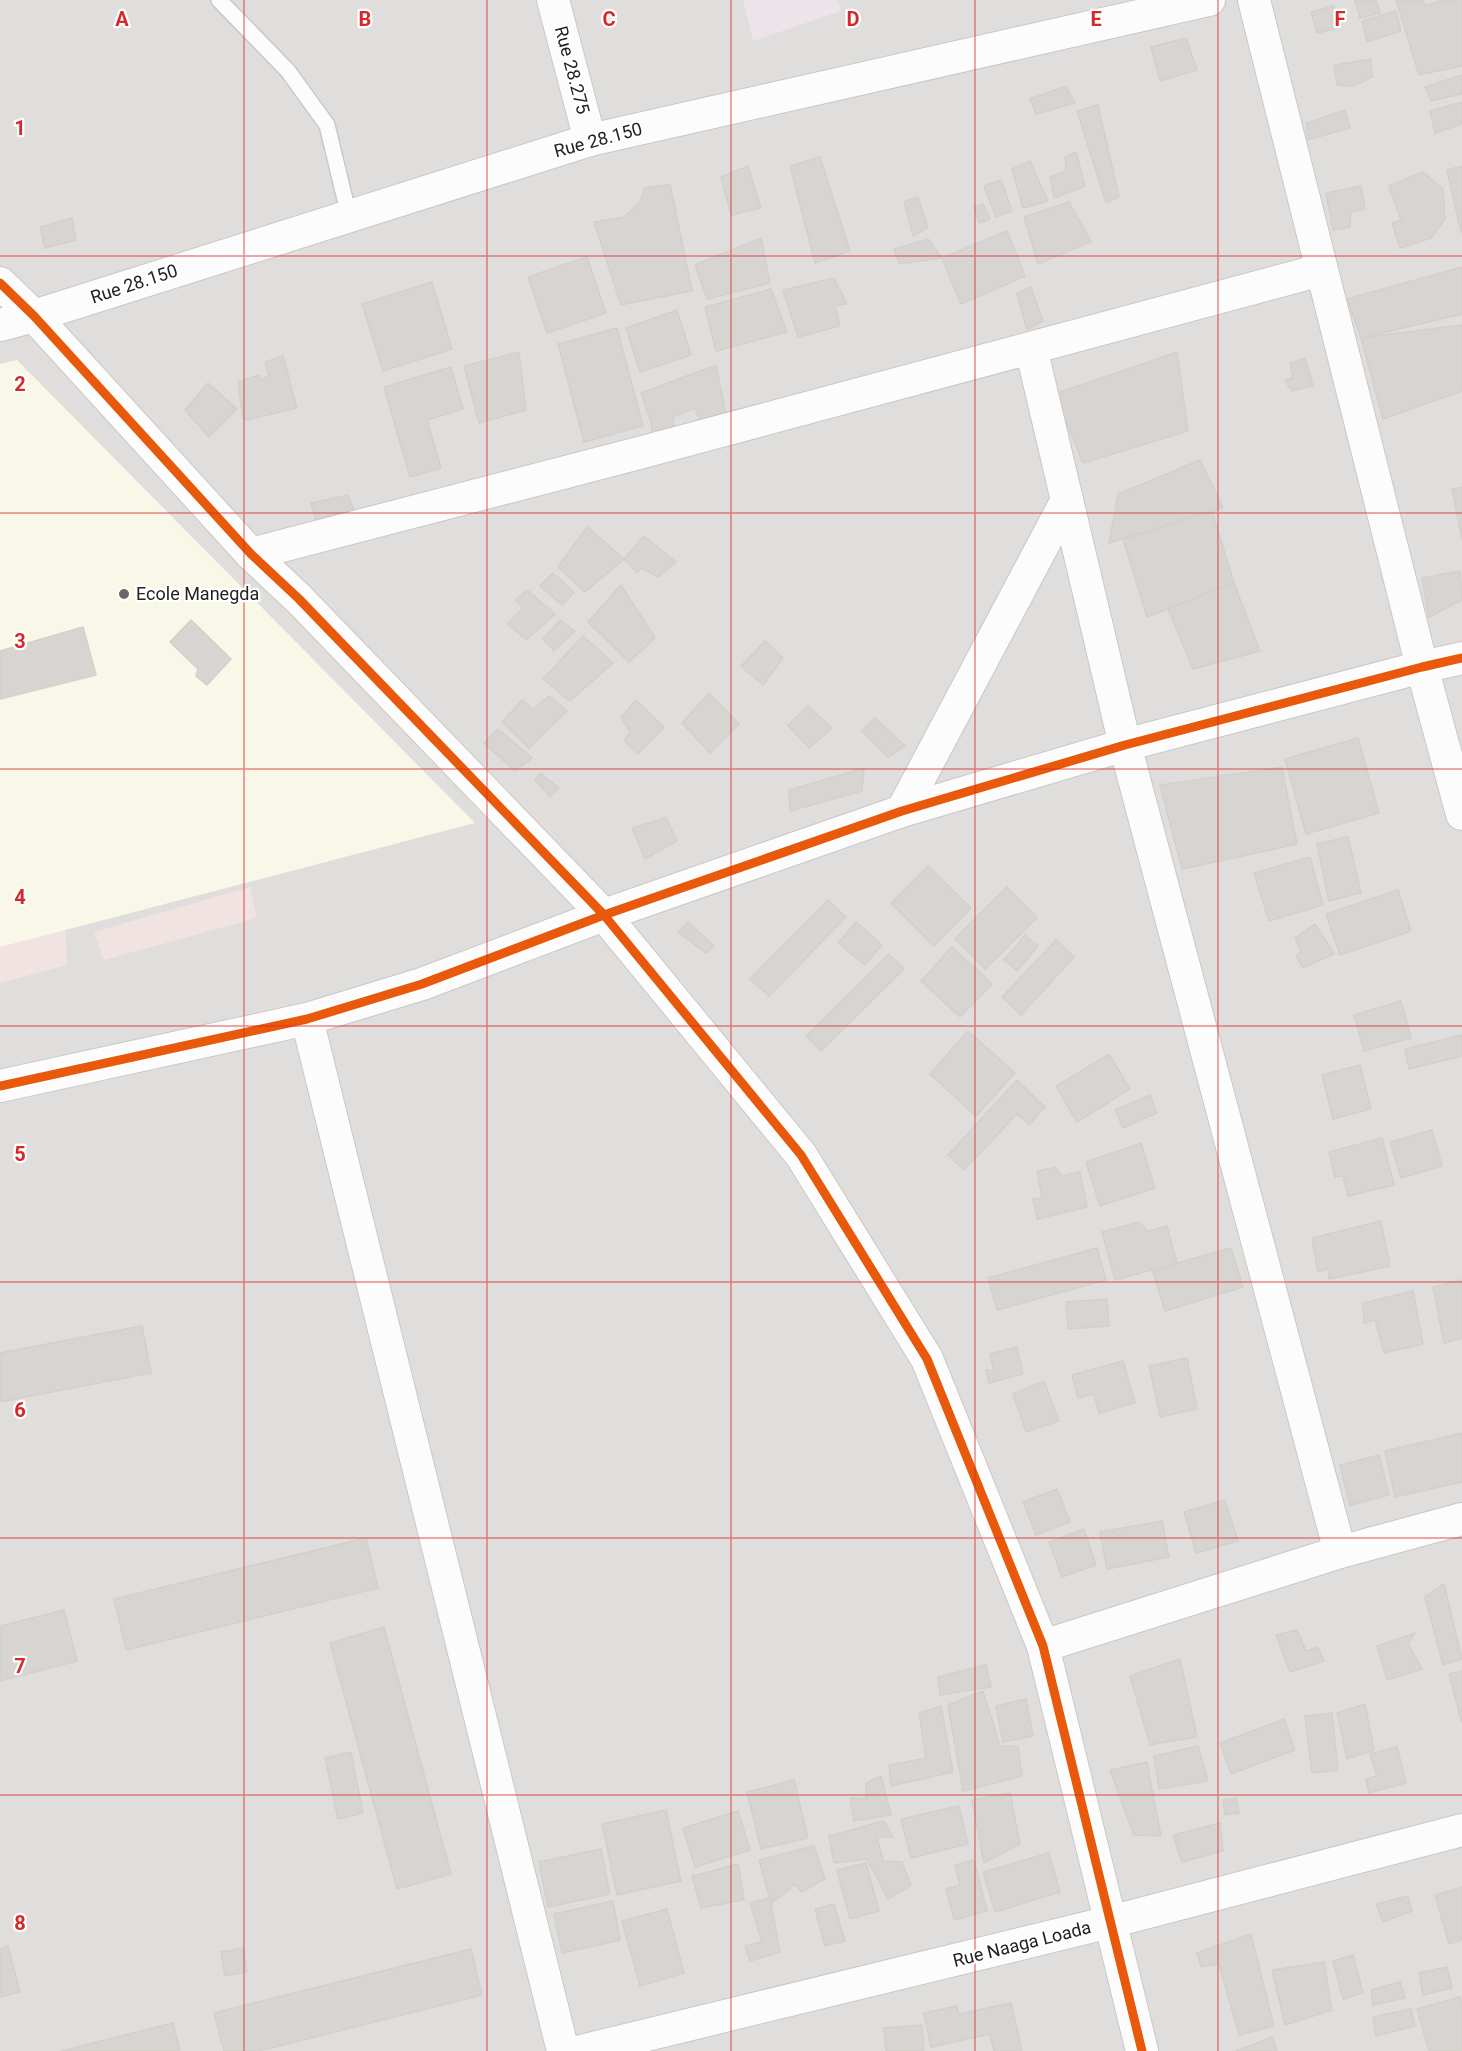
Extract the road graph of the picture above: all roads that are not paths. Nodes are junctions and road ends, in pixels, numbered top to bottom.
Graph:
1 (219, 0) edge
2 (554, 0) edge
3 (1209, 0) edge
4 (1254, 0) edge
5 (590, 140) junction
6 (349, 216) junction
7 (1322, 270) junction
8 (0, 283) edge
9 (34, 316) junction
10 (0, 325) edge
11 (1031, 348) junction
12 (1067, 500) junction
13 (251, 554) junction
14 (1462, 658) edge
15 (1422, 667) junction
16 (1125, 745) junction
17 (902, 811) junction
18 (1462, 814) edge
19 (604, 915) junction
20 (307, 1019) junction
21 (0, 1086) edge
22 (1462, 1519) edge
23 (1340, 1552) junction
24 (1043, 1646) junction
25 (1462, 1830) edge
26 (1110, 1922) junction
27 (562, 2051) edge
28 (581, 2051) edge
29 (1142, 2051) edge

1 - 6 lane
2 - 5 street, Rue 28.275
3 - 5 street, Rue 28.150
4 - 7 street
5 - 6 street, Rue 28.150
6 - 9 street, Rue 28.150
7 - 11 street
7 - 15 street
8 - 9 street
9 - 10 street, Rue 28.150
9 - 13 street
11 - 12 street
11 - 13 street
12 - 16 street
12 - 17 street
13 - 19 street
14 - 15 street
15 - 16 street
15 - 18 street
16 - 17 street
16 - 23 street
17 - 19 street
19 - 20 street
19 - 24 street
20 - 21 street
20 - 27 street
22 - 23 street
23 - 24 street
24 - 26 street
25 - 26 street, Rue Naaga Loada
26 - 28 street, Rue Naaga Loada
26 - 29 street

